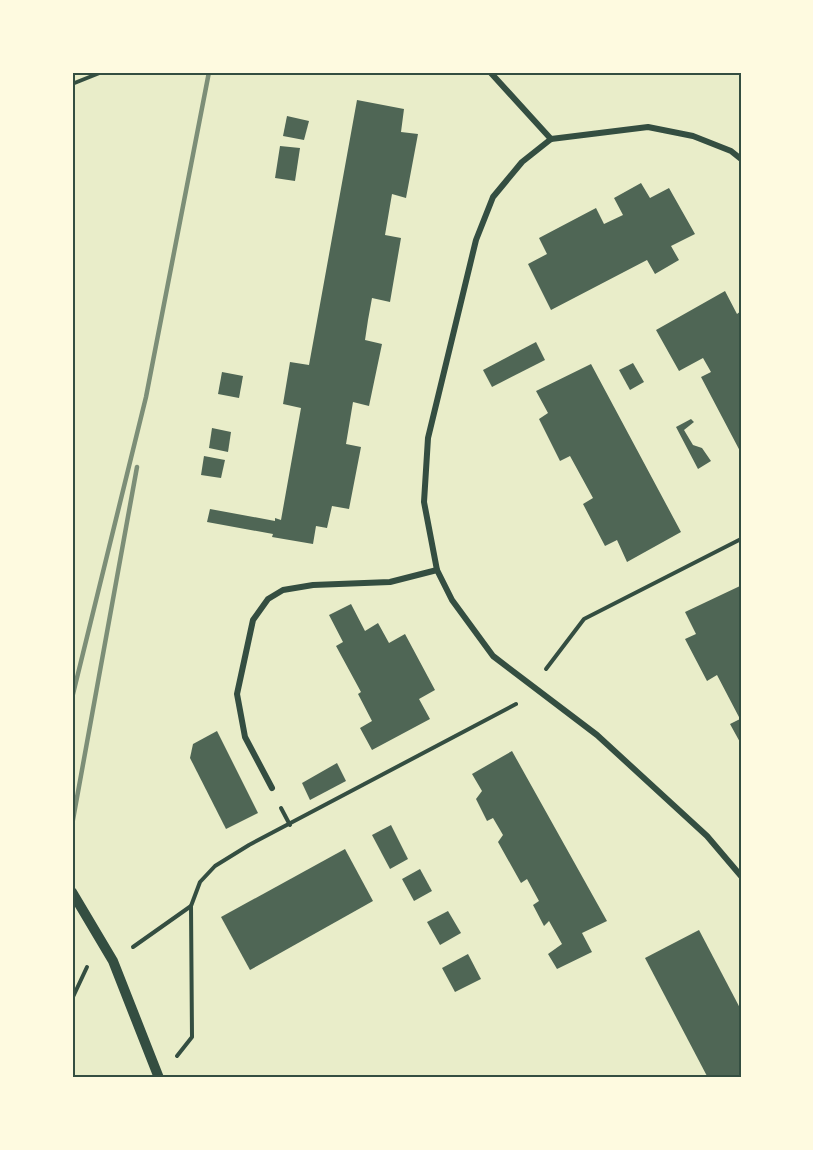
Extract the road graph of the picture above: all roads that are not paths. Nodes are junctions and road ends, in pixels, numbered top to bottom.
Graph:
1 (490, 72) edge
2 (551, 139) junction
3 (741, 159) edge
4 (437, 570) junction
5 (272, 788) dead end
6 (741, 876) edge
7 (72, 892) edge
8 (159, 1078) edge

1 - 2 street
2 - 3 street
2 - 4 street
4 - 5 street
4 - 6 street
7 - 8 street

